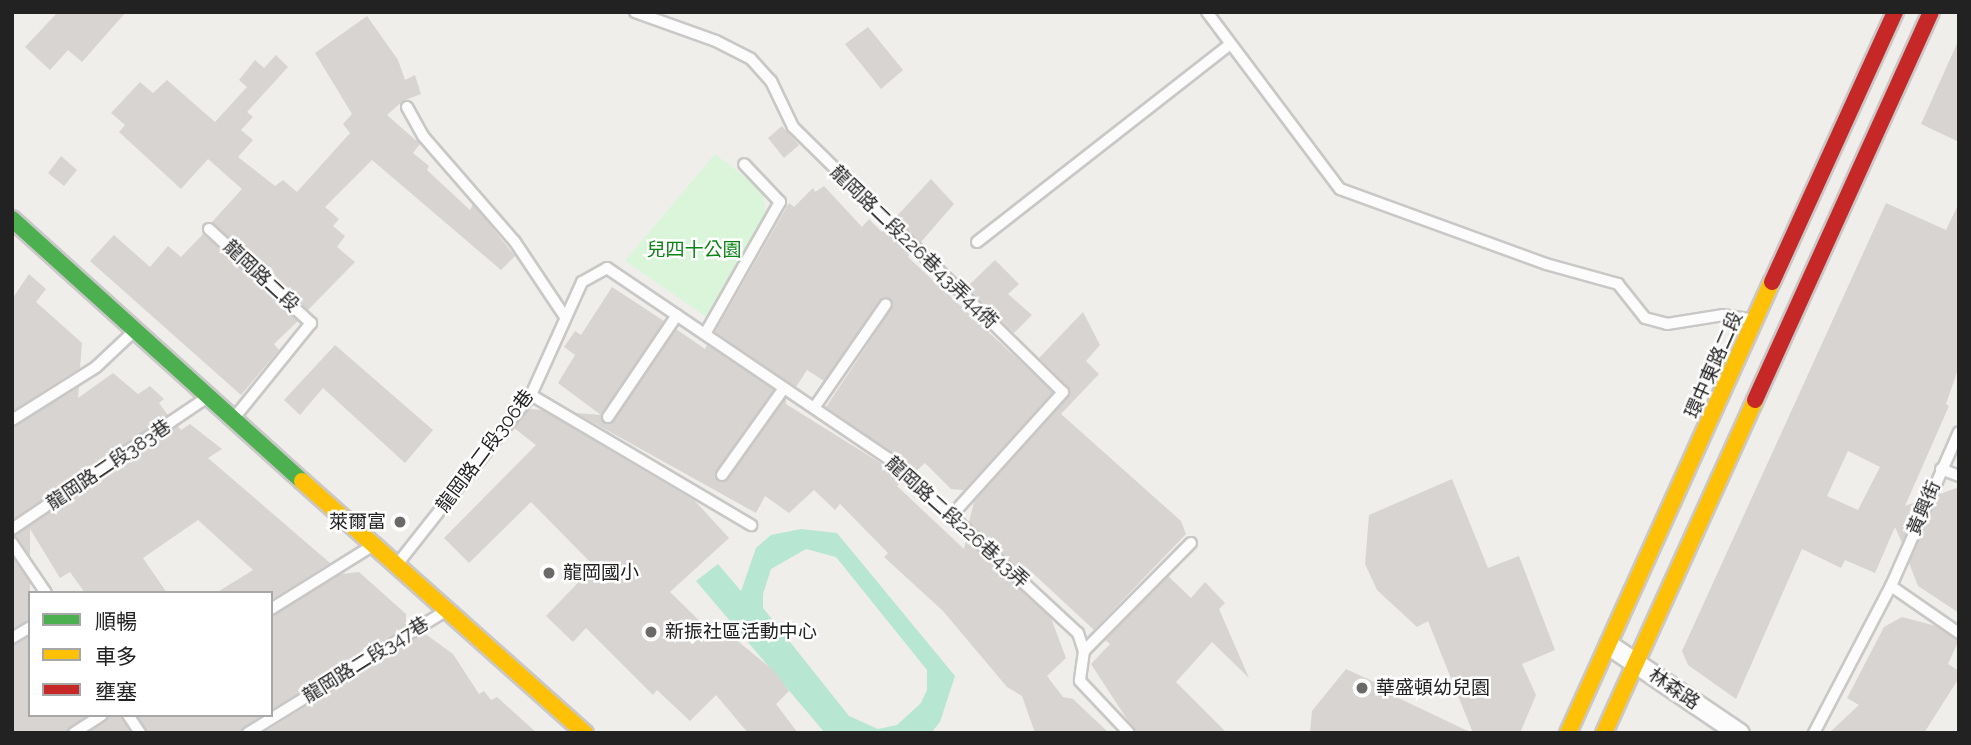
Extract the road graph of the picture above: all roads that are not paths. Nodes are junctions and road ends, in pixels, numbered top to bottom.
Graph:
1 (635, 12) edge
2 (1207, 12) edge
3 (1895, 12) edge
4 (1931, 12) edge
5 (1230, 44) junction
6 (407, 107) dead end
7 (744, 164) dead end
8 (12, 219) edge
9 (209, 229) dead end
10 (976, 242) dead end
11 (607, 268) joint
12 (886, 304) dead end
13 (677, 315) junction
14 (565, 317) junction
15 (1757, 321) junction
16 (136, 330) junction
17 (705, 334) junction
18 (784, 388) junction
19 (531, 395) junction
20 (205, 398) junction
21 (814, 408) junction
22 (608, 417) dead end
23 (12, 419) edge
24 (231, 421) junction
25 (1959, 432) edge
26 (1941, 469) junction
27 (722, 475) dead end
28 (1959, 476) edge
29 (951, 516) junction
30 (751, 525) dead end
31 (12, 530) edge
32 (12, 543) edge
33 (1191, 543) dead end
34 (375, 544) junction
35 (398, 563) junction
36 (1891, 586) junction
37 (45, 591) edge
38 (273, 608) edge
39 (449, 609) junction
40 (28, 628) edge
41 (1959, 633) edge
42 (12, 638) edge
43 (1609, 645) junction
44 (1084, 651) junction
45 (1635, 662) junction
46 (99, 717) edge
47 (129, 717) edge
48 (74, 733) edge
49 (141, 733) edge
50 (248, 733) edge
51 (585, 733) edge
52 (1129, 733) edge
53 (1568, 733) edge
54 (1604, 733) edge
55 (1739, 733) edge
56 (1814, 733) edge

1 - 29 lane, 龍岡路二段226巷43弄44衖
2 - 5 lane
3 - 15 main road, 環中東路二段
4 - 45 main road
5 - 10 lane
5 - 15 lane
6 - 14 lane
7 - 17 lane
8 - 16 main road
9 - 24 lane, 龍岡路二段
11 - 13 lane, 龍岡路二段226巷43弄
11 - 14 lane, 龍岡路二段306巷
12 - 21 lane
13 - 17 lane, 龍岡路二段226巷43弄
13 - 22 lane
14 - 19 lane, 龍岡路二段306巷
15 - 43 main road, 環中東路二段
16 - 20 main road
16 - 23 lane
17 - 18 lane, 龍岡路二段226巷43弄
18 - 21 lane, 龍岡路二段226巷43弄
18 - 27 lane
19 - 30 lane
19 - 35 lane, 龍岡路二段306巷
20 - 24 main road
20 - 31 lane, 龍岡路二段383巷
21 - 29 lane, 龍岡路二段226巷43弄
24 - 34 main road
25 - 26 lane, 黃興街
26 - 28 lane
26 - 36 lane, 黃興街
29 - 44 lane, 龍岡路二段226巷43弄
32 - 37 lane
33 - 44 lane
34 - 35 main road
34 - 38 lane
35 - 39 main road
36 - 41 lane
36 - 56 lane, 黃興街
39 - 50 lane, 龍岡路二段347巷
39 - 51 main road
40 - 42 lane
43 - 45 street, 林森路
43 - 53 main road, 環中東路二段
44 - 52 lane
45 - 54 main road
45 - 55 street, 林森路
46 - 48 lane
47 - 49 lane

